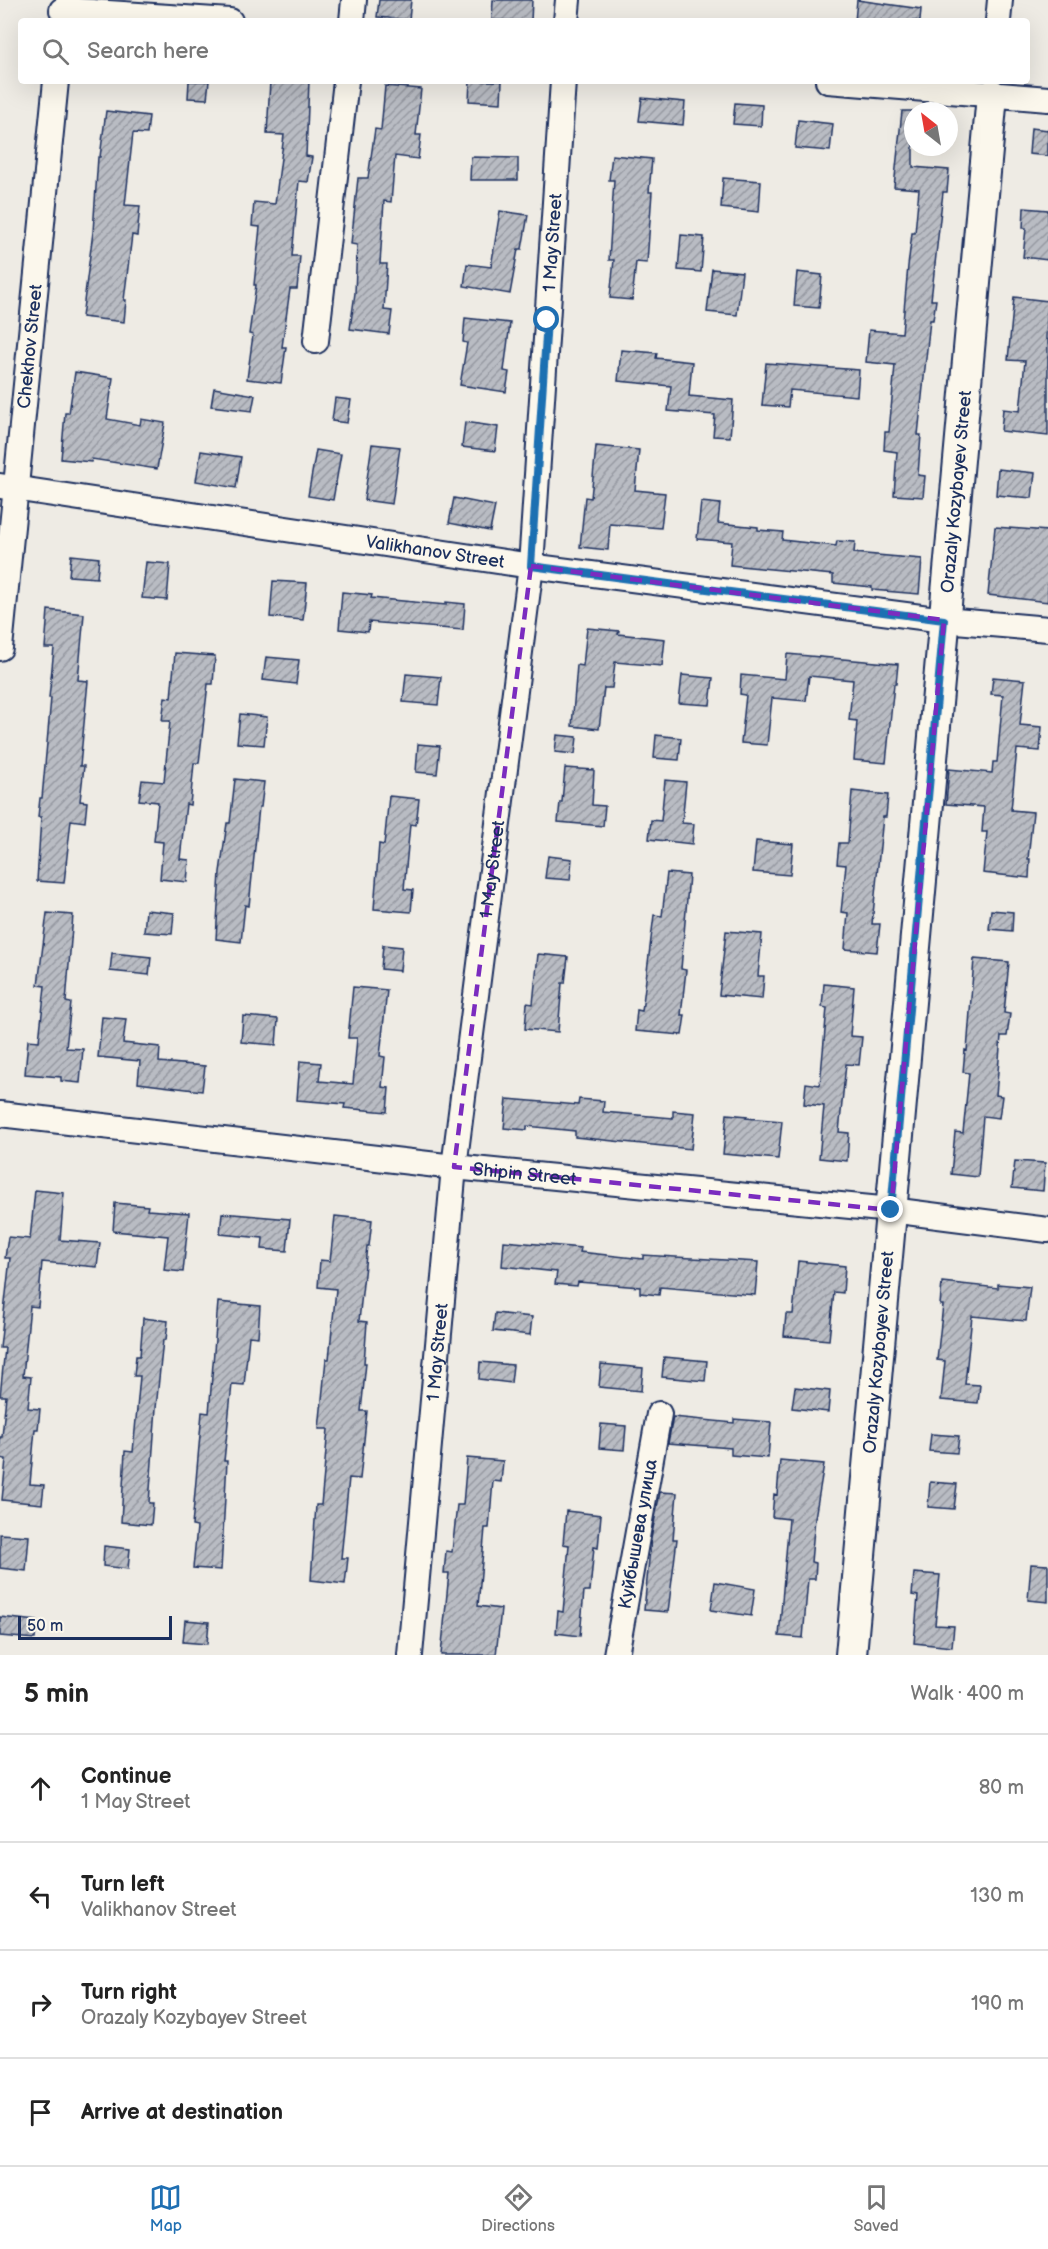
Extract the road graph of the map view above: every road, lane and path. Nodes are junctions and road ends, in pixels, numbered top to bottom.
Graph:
1 (354, 0) edge
2 (568, 0) edge
3 (1000, 0) edge
4 (62, 10) edge
5 (184, 18) edge
6 (352, 18) edge
7 (566, 18) edge
8 (998, 18) edge
9 (56, 84) edge
10 (346, 84) edge
11 (562, 84) edge
12 (898, 84) edge
13 (992, 88) edge
14 (1048, 99) edge
15 (316, 341) dead end
16 (8, 487) edge
17 (531, 566) junction
18 (944, 620) junction
19 (1048, 629) edge
20 (0, 648) edge
21 (0, 1114) edge
22 (454, 1167) junction
23 (891, 1210) junction
24 (1048, 1230) edge
25 (659, 1414) dead end
26 (410, 1655) edge
27 (616, 1655) edge
28 (851, 1655) edge

1 - 6 street
2 - 7 street
3 - 8 street
4 - 5 street
9 - 16 street, Chekhov Street
10 - 15 street
11 - 17 street, 1 May Street
12 - 13 street
13 - 14 street
13 - 18 street, Orazaly Kozybayev Street
16 - 17 street, Valikhanov Street
16 - 20 street, Chekhov Street
17 - 18 street, Valikhanov Street
17 - 22 street, 1 May Street
18 - 19 street, Valikhanov Street
18 - 23 street, Orazaly Kozybayev Street
21 - 22 street, Shipin Street
22 - 23 street, Shipin Street
22 - 26 street, 1 May Street
23 - 24 street, Shipin Street
23 - 28 street, Orazaly Kozybayev Street
25 - 27 street, Куйбышева улица

